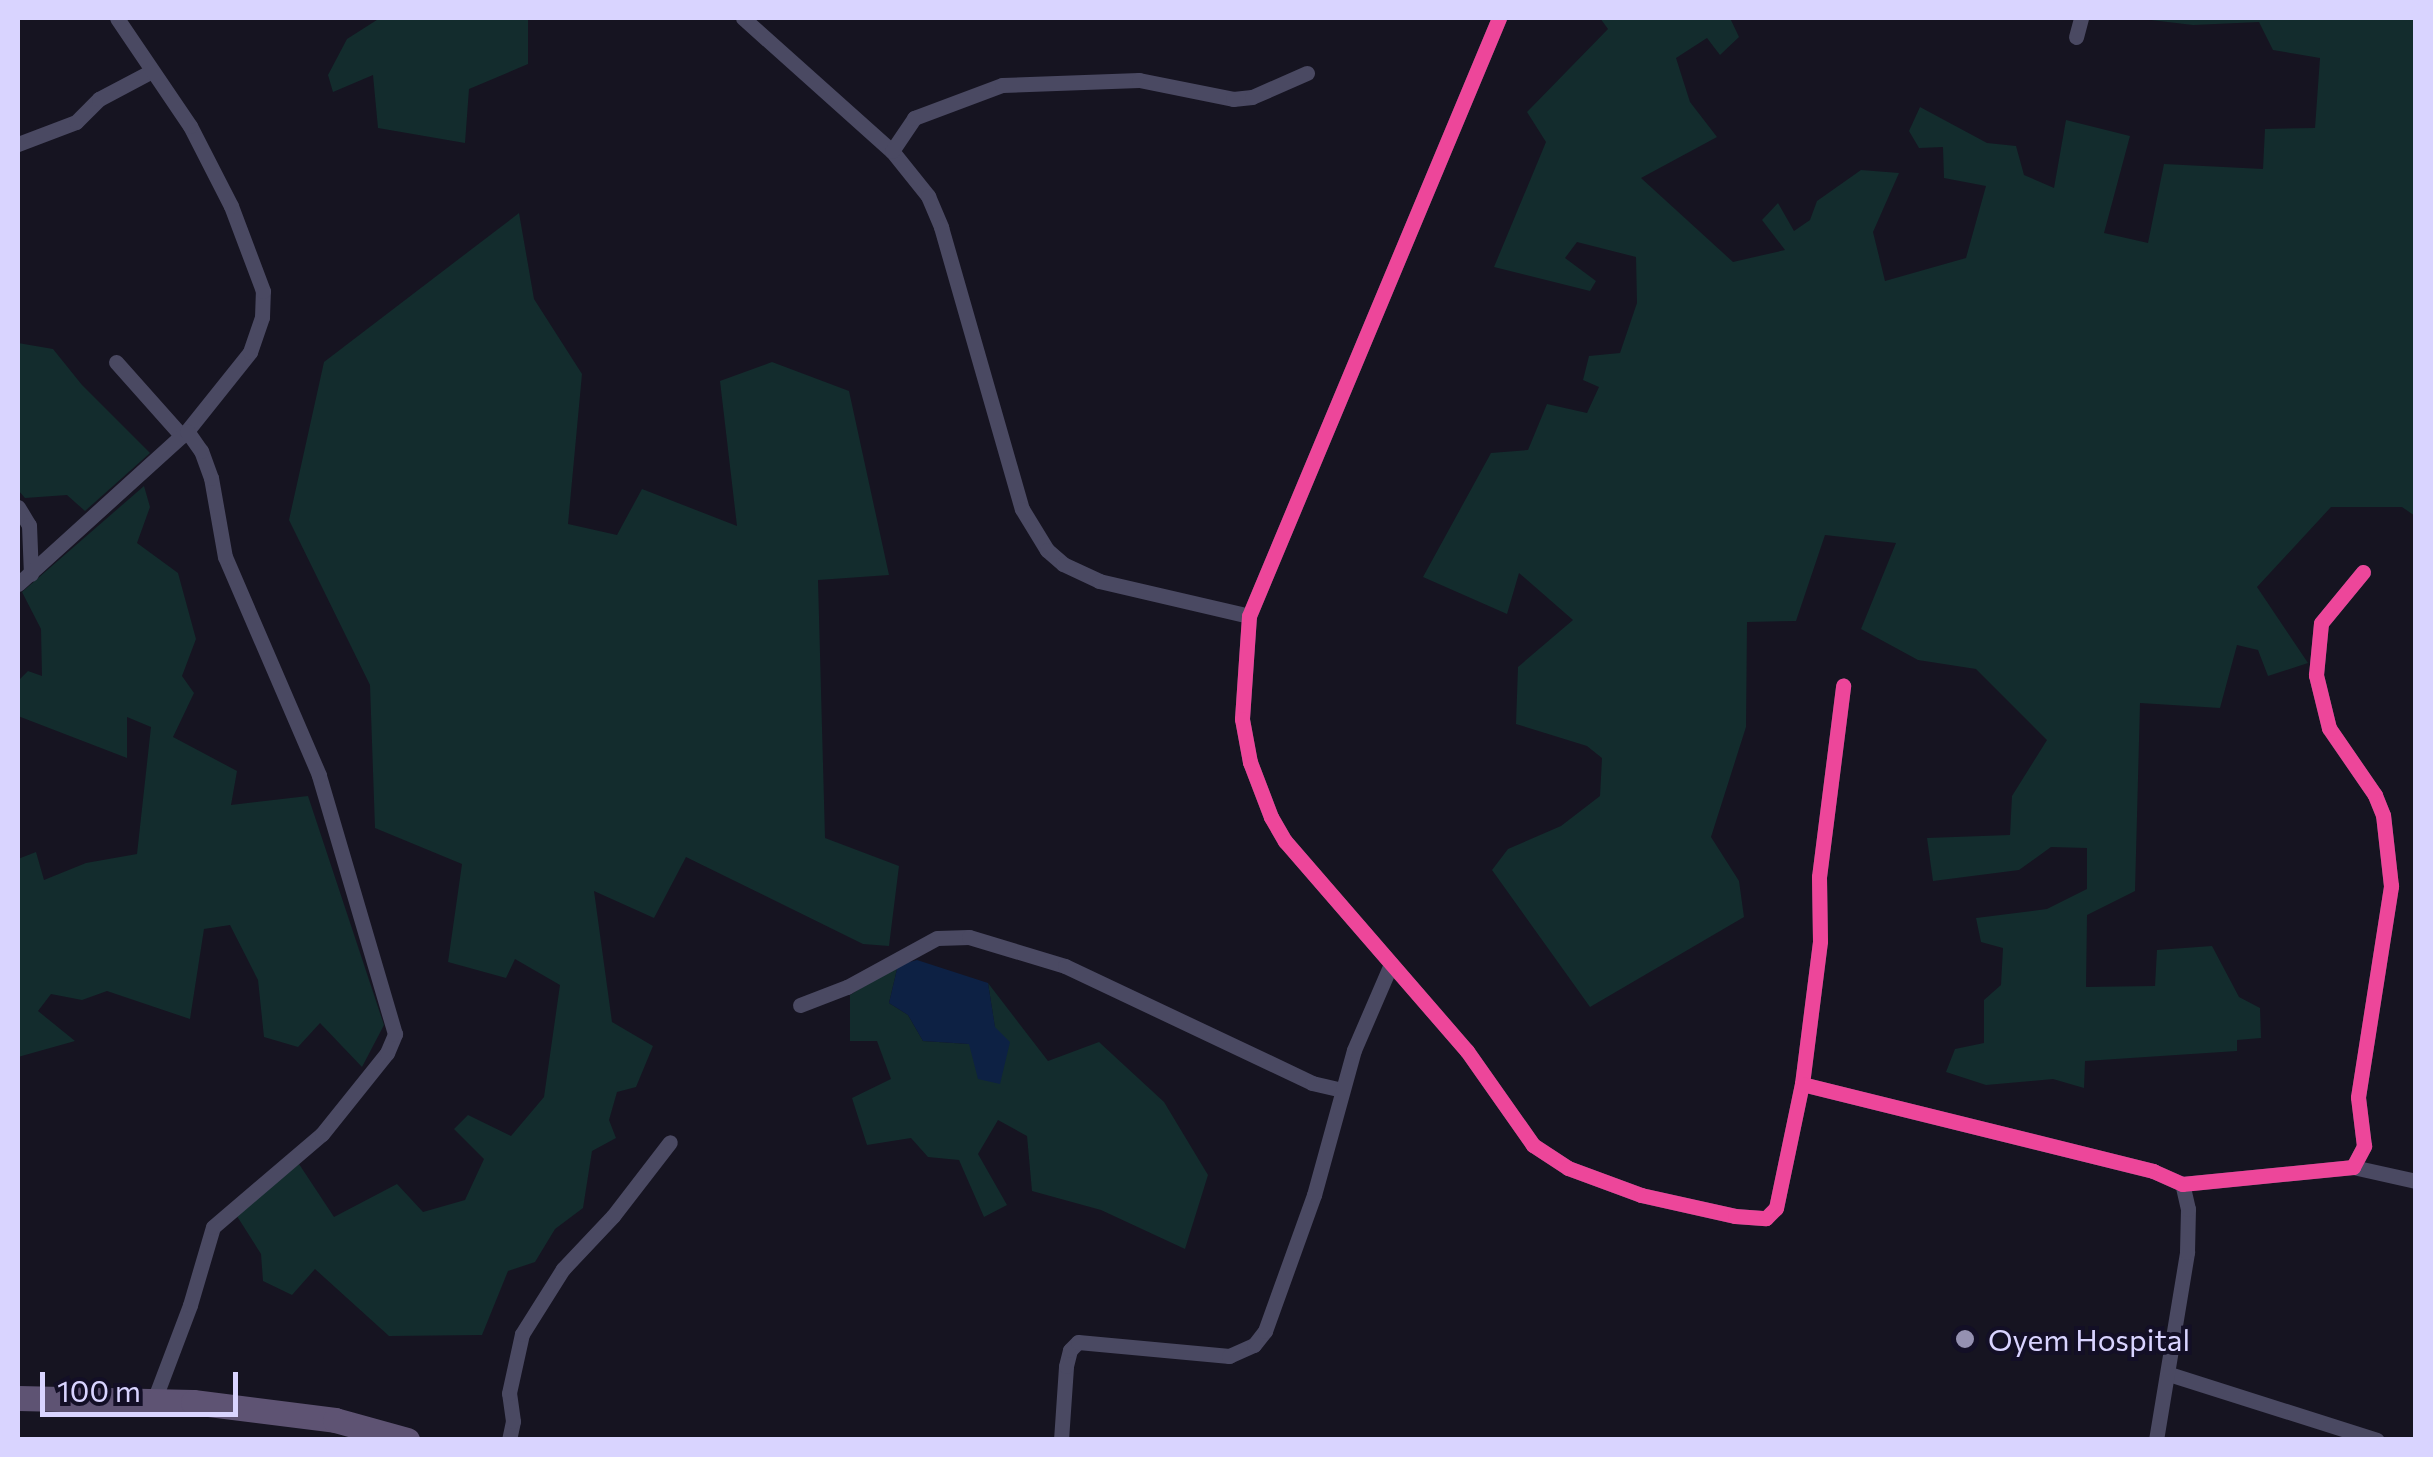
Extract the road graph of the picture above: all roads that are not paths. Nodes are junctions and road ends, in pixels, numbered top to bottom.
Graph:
1 (117, 18) edge
2 (744, 18) edge
3 (1498, 18) edge
4 (2081, 18) edge
5 (2076, 36) dead end
6 (150, 72) junction
7 (1306, 73) dead end
8 (18, 144) edge
9 (892, 151) junction
10 (116, 362) dead end
11 (184, 434) junction
12 (18, 507) edge
13 (2363, 572) dead end
14 (24, 579) edge
15 (1249, 616) junction
16 (1844, 686) dead end
17 (1391, 964) junction
18 (800, 1005) dead end
19 (1802, 1084) junction
20 (1342, 1090) junction
21 (670, 1142) dead end
22 (2353, 1167) junction
23 (2416, 1180) edge
24 (2182, 1184) junction
25 (2169, 1374) junction
26 (18, 1385) edge
27 (18, 1398) edge
28 (64, 1400) junction
29 (152, 1403) junction
30 (407, 1440) edge
31 (508, 1440) edge
32 (1061, 1440) edge
33 (2156, 1440) edge
34 (2376, 1440) edge

1 - 6 street
2 - 9 street
3 - 15 street
4 - 5 street
6 - 8 street
6 - 11 street
7 - 9 street
9 - 15 street
10 - 11 street
11 - 14 street
11 - 29 street
12 - 14 street
13 - 22 street
15 - 17 street
16 - 19 street
17 - 19 street
17 - 20 street
18 - 20 street
19 - 24 street
20 - 32 street
21 - 31 street
22 - 23 street
22 - 24 street
24 - 25 street
25 - 33 street
25 - 34 street
26 - 28 main road
27 - 28 main road
28 - 29 main road
29 - 30 main road

